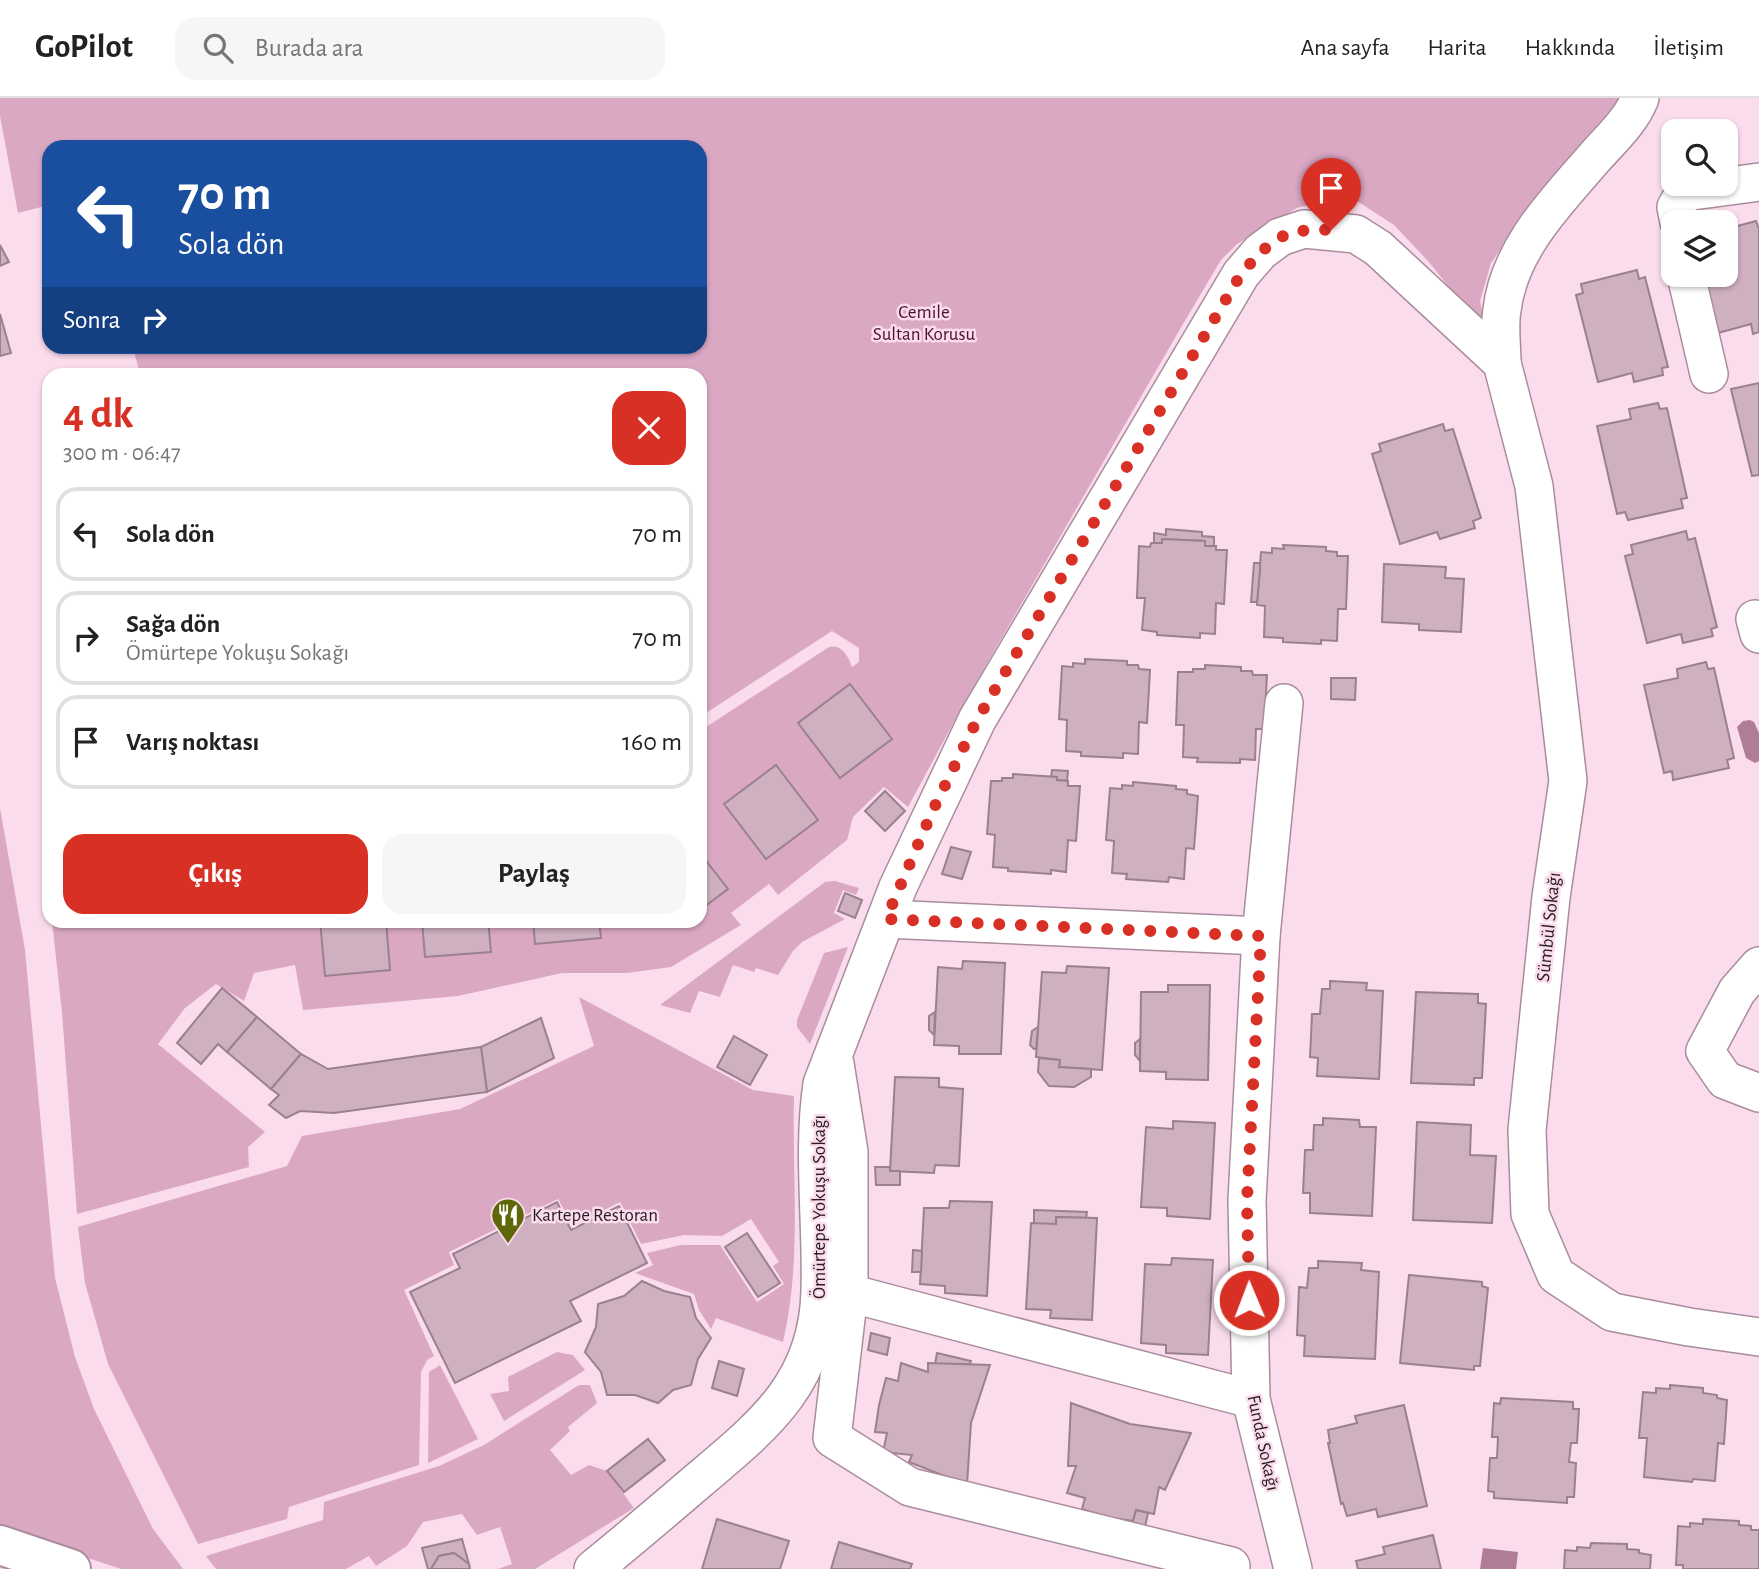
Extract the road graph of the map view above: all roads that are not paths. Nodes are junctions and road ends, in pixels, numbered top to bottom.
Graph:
1 (1640, 98) edge
2 (1759, 182) edge
3 (1677, 210) edge
4 (1689, 287) edge
5 (1502, 363) junction
6 (1709, 374) dead end
7 (1284, 703) dead end
8 (886, 919) junction
9 (1261, 936) junction
10 (1759, 966) edge
11 (833, 1052) junction
12 (1759, 1093) edge
13 (849, 1293) junction
14 (1759, 1337) edge
15 (1251, 1399) junction
16 (0, 1545) edge
17 (1231, 1566) dead end
18 (71, 1569) edge
19 (593, 1569) edge
20 (1293, 1569) edge

1 - 5 street
2 - 3 street
4 - 6 street
5 - 8 street, Ömürtepe Yokuşu Sokağı
5 - 14 street, Sümbül Sokağı
7 - 9 street, Funda Sokağı
8 - 9 street
8 - 11 street, Ömürtepe Yokuşu Sokağı
9 - 15 street, Funda Sokağı
10 - 12 street
11 - 13 street
11 - 19 street, Ömürtepe Yokuşu Sokağı
13 - 15 street
13 - 17 street
15 - 20 street, Funda Sokağı
16 - 18 street

